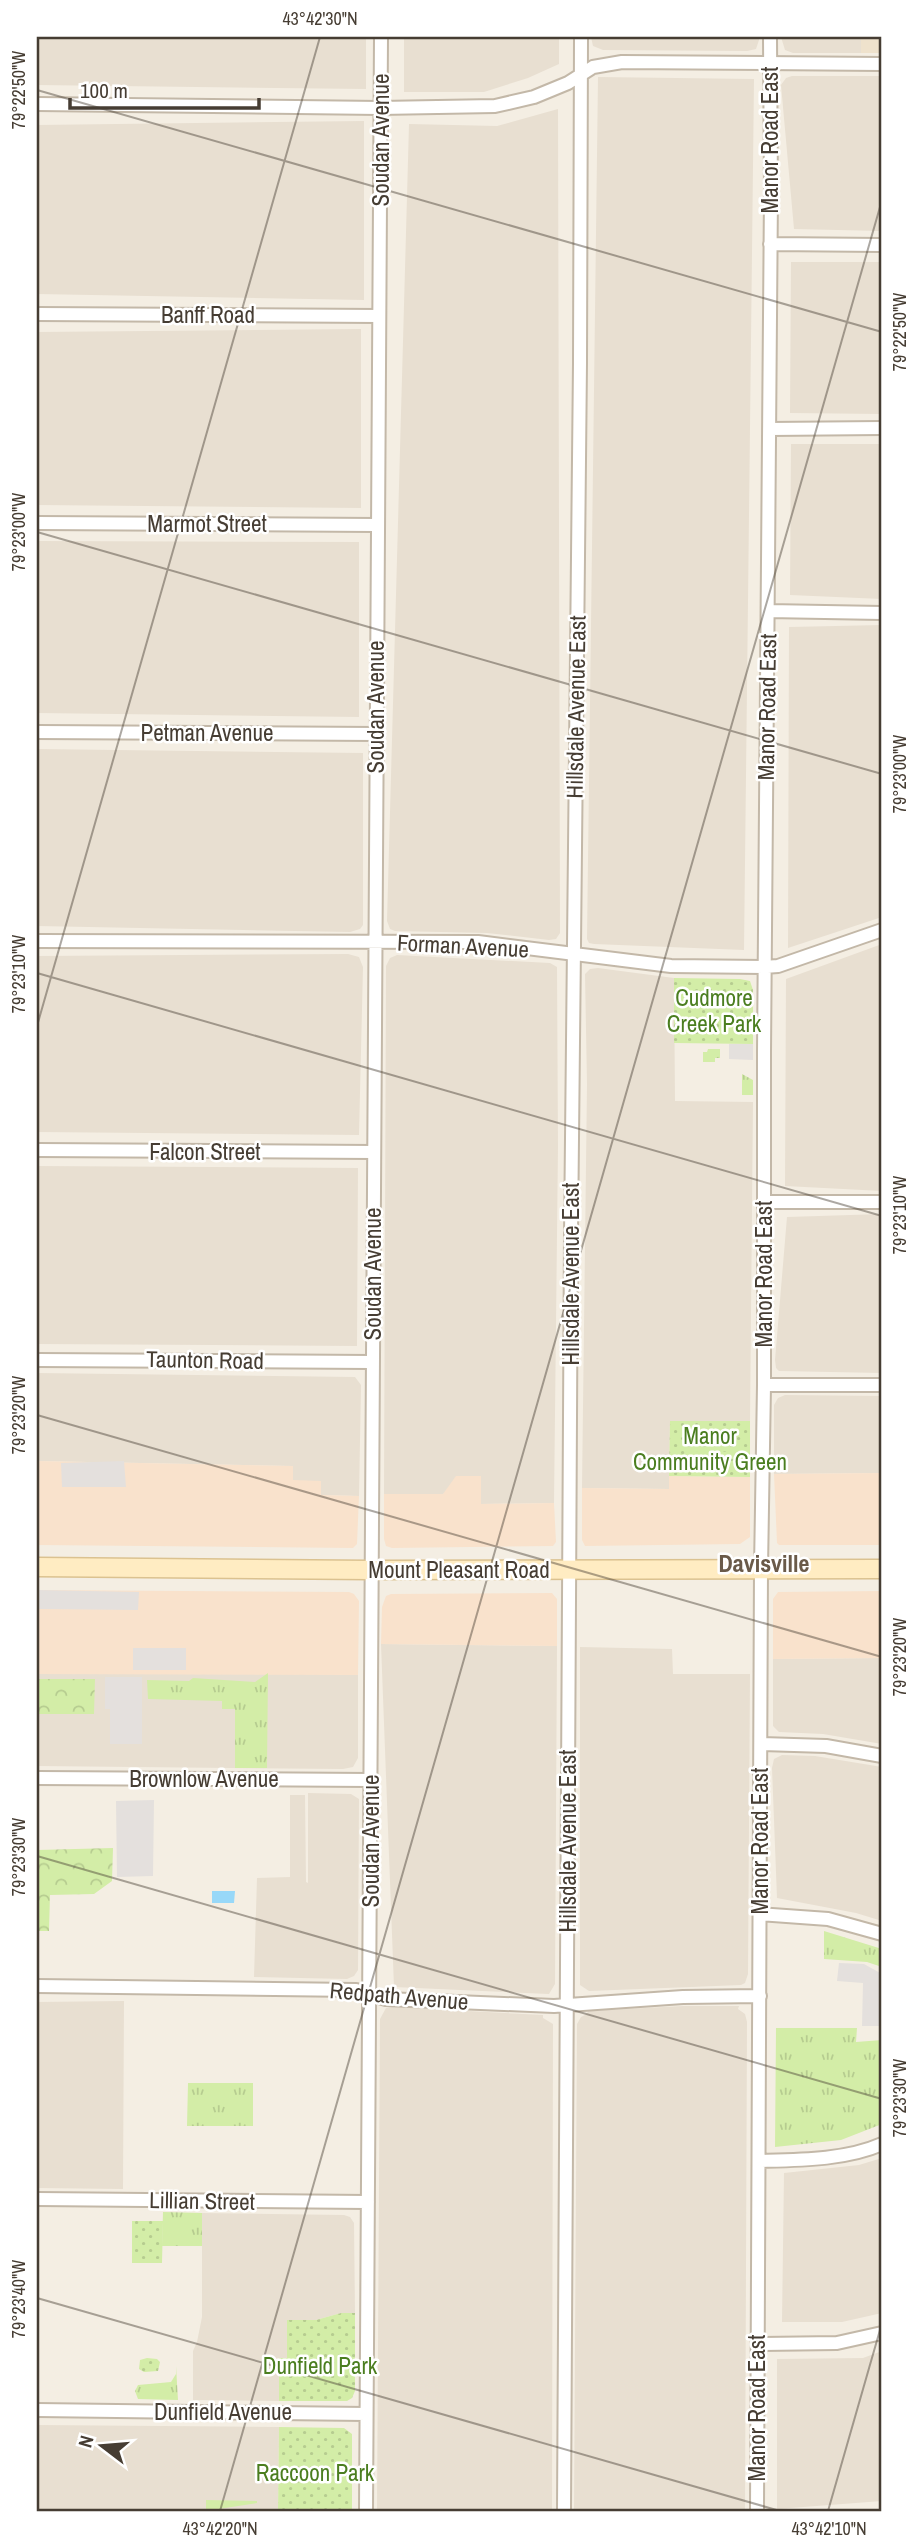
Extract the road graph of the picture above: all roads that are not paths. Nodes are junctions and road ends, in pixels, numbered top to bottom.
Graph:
1 (381, 37) edge
2 (581, 37) edge
3 (770, 37) edge
4 (770, 64) junction
5 (882, 64) edge
6 (580, 74) junction
7 (37, 104) edge
8 (380, 108) junction
9 (770, 244) junction
10 (882, 245) edge
11 (37, 314) edge
12 (379, 316) junction
13 (882, 428) edge
14 (769, 429) junction
15 (37, 523) edge
16 (377, 525) junction
17 (768, 611) junction
18 (882, 613) edge
19 (37, 732) edge
20 (376, 734) junction
21 (882, 930) edge
22 (37, 941) edge
23 (375, 943) junction
24 (574, 954) junction
25 (764, 967) junction
26 (37, 1150) edge
27 (374, 1152) junction
28 (764, 1202) junction
29 (882, 1202) edge
30 (37, 1360) edge
31 (372, 1362) junction
32 (764, 1385) junction
33 (882, 1385) edge
34 (37, 1567) edge
35 (761, 1568) junction
36 (569, 1569) junction
37 (882, 1569) edge
38 (371, 1570) junction
39 (761, 1744) junction
40 (882, 1755) edge
41 (37, 1778) edge
42 (371, 1780) junction
43 (760, 1914) junction
44 (882, 1934) edge
45 (37, 1986) edge
46 (370, 1993) junction
47 (760, 1996) junction
48 (567, 2003) junction
49 (882, 2144) edge
50 (760, 2161) junction
51 (37, 2199) edge
52 (368, 2202) junction
53 (882, 2333) edge
54 (758, 2344) junction
55 (37, 2410) edge
56 (366, 2414) junction
57 (366, 2511) edge
58 (564, 2511) edge
59 (757, 2511) edge

1 - 8 street, Soudan Avenue
2 - 6 street, Hillsdale Avenue East
3 - 4 street, Manor Road East
4 - 5 street
4 - 6 street
4 - 9 street, Manor Road East
6 - 8 street
6 - 24 street, Hillsdale Avenue East
7 - 8 street
8 - 12 street, Soudan Avenue
9 - 10 street
9 - 14 street, Manor Road East
11 - 12 street, Banff Road
12 - 16 street, Soudan Avenue
13 - 14 street
14 - 17 street, Manor Road East
15 - 16 street, Marmot Street
16 - 20 street, Soudan Avenue
17 - 18 street
17 - 25 street, Manor Road East
19 - 20 street, Petman Avenue
20 - 23 street, Soudan Avenue
21 - 25 street, Forman Avenue
22 - 23 street, Forman Avenue
23 - 24 street, Forman Avenue
23 - 27 street, Soudan Avenue
24 - 25 street, Forman Avenue
24 - 36 street, Hillsdale Avenue East
25 - 28 street, Manor Road East
26 - 27 street, Falcon Street
27 - 31 street, Soudan Avenue
28 - 29 street
28 - 32 street, Manor Road East
30 - 31 street, Taunton Road
31 - 38 street, Soudan Avenue
32 - 33 street
32 - 35 street, Manor Road East
34 - 38 main road, Mount Pleasant Road
35 - 36 main road, Mount Pleasant Road
35 - 37 main road, Mount Pleasant Road
35 - 39 street, Manor Road East
36 - 38 main road, Mount Pleasant Road
36 - 48 street, Hillsdale Avenue East
38 - 42 street, Soudan Avenue
39 - 40 street
39 - 43 street, Manor Road East
41 - 42 street, Brownlow Avenue
42 - 46 street, Soudan Avenue
43 - 44 street
43 - 47 street, Manor Road East
45 - 46 street, Redpath Avenue
46 - 48 street, Redpath Avenue
46 - 52 street, Soudan Avenue
47 - 48 street, Redpath Avenue
47 - 50 street, Manor Road East
48 - 58 street, Hillsdale Avenue East
49 - 50 street
50 - 54 street, Manor Road East
51 - 52 street, Lillian Street
52 - 56 street, Soudan Avenue
53 - 54 street
54 - 59 street, Manor Road East
55 - 56 street, Dunfield Avenue
56 - 57 street, Soudan Avenue

